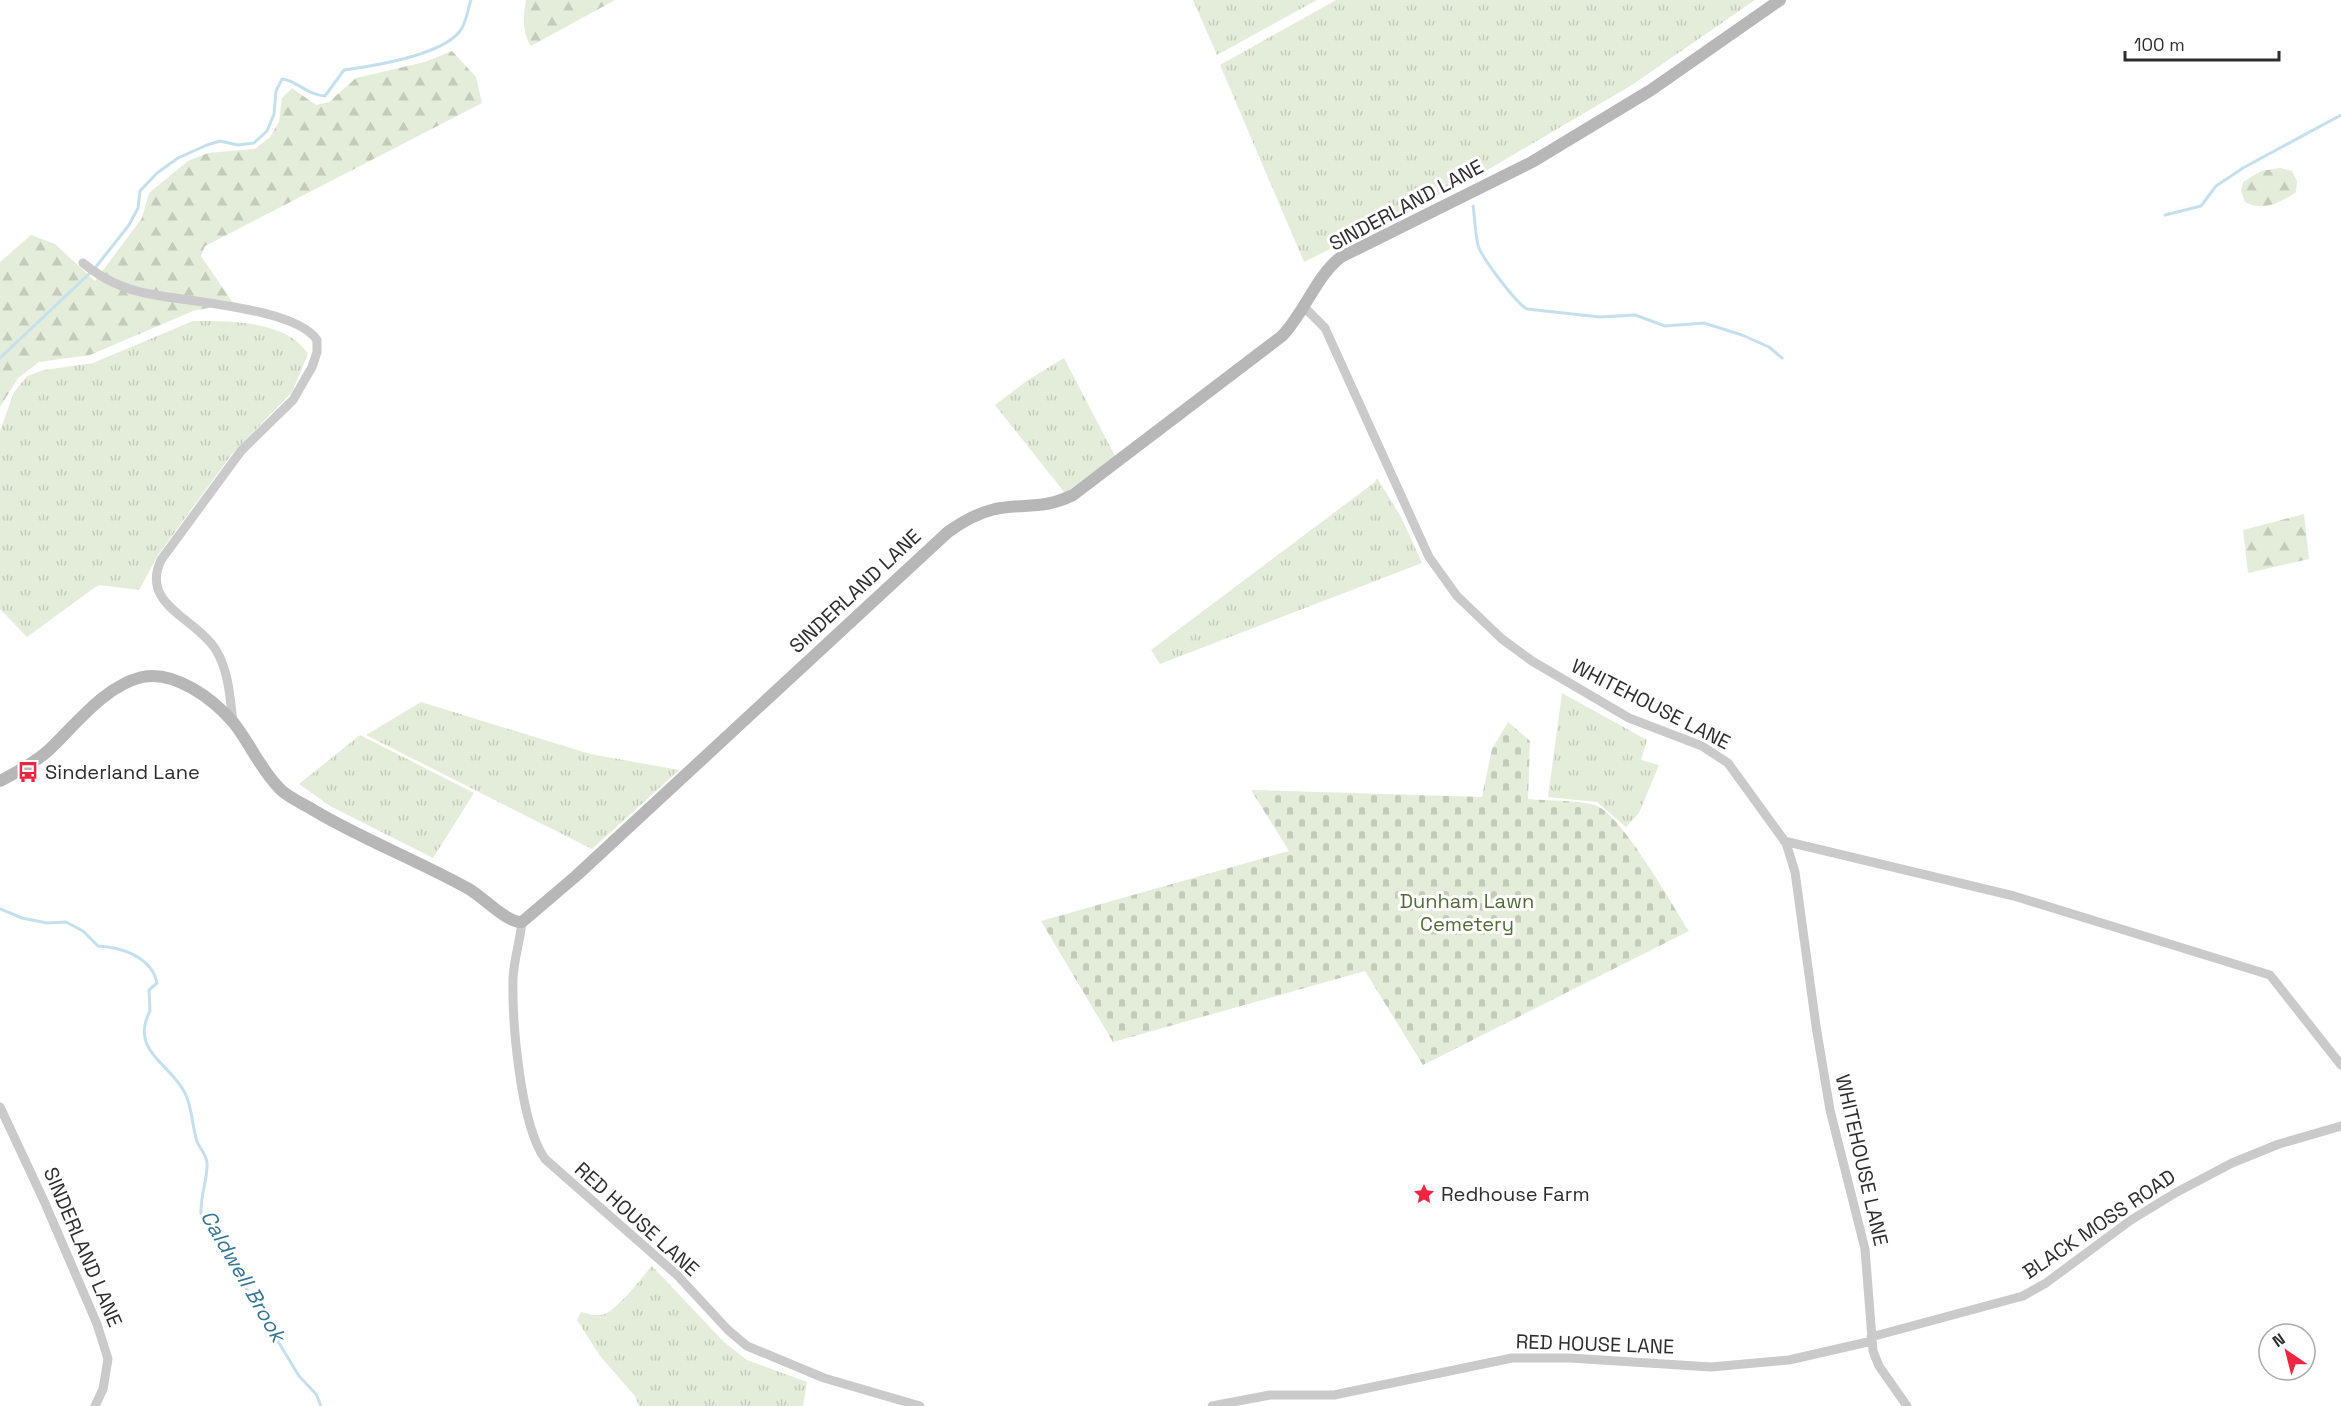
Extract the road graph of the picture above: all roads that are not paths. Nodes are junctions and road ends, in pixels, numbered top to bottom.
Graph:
1 (1780, 0) edge
2 (83, 263) dead end
3 (1305, 308) junction
4 (233, 722) junction
5 (0, 781) edge
6 (1784, 840) junction
7 (522, 922) junction
8 (2341, 1065) edge
9 (0, 1107) edge
10 (2341, 1126) edge
11 (1872, 1339) junction
12 (95, 1406) edge
13 (920, 1406) edge
14 (1212, 1406) edge
15 (1907, 1406) edge

1 - 3 street, SINDERLAND LANE
2 - 4 street
3 - 6 street, WHITEHOUSE LANE
3 - 7 street, SINDERLAND LANE
4 - 5 street
4 - 7 street
6 - 8 street
6 - 11 street, WHITEHOUSE LANE
7 - 13 street, RED HOUSE LANE
9 - 12 street, SINDERLAND LANE
10 - 11 street, BLACK MOSS ROAD
11 - 14 street, RED HOUSE LANE
11 - 15 street, WHITEHOUSE LANE

